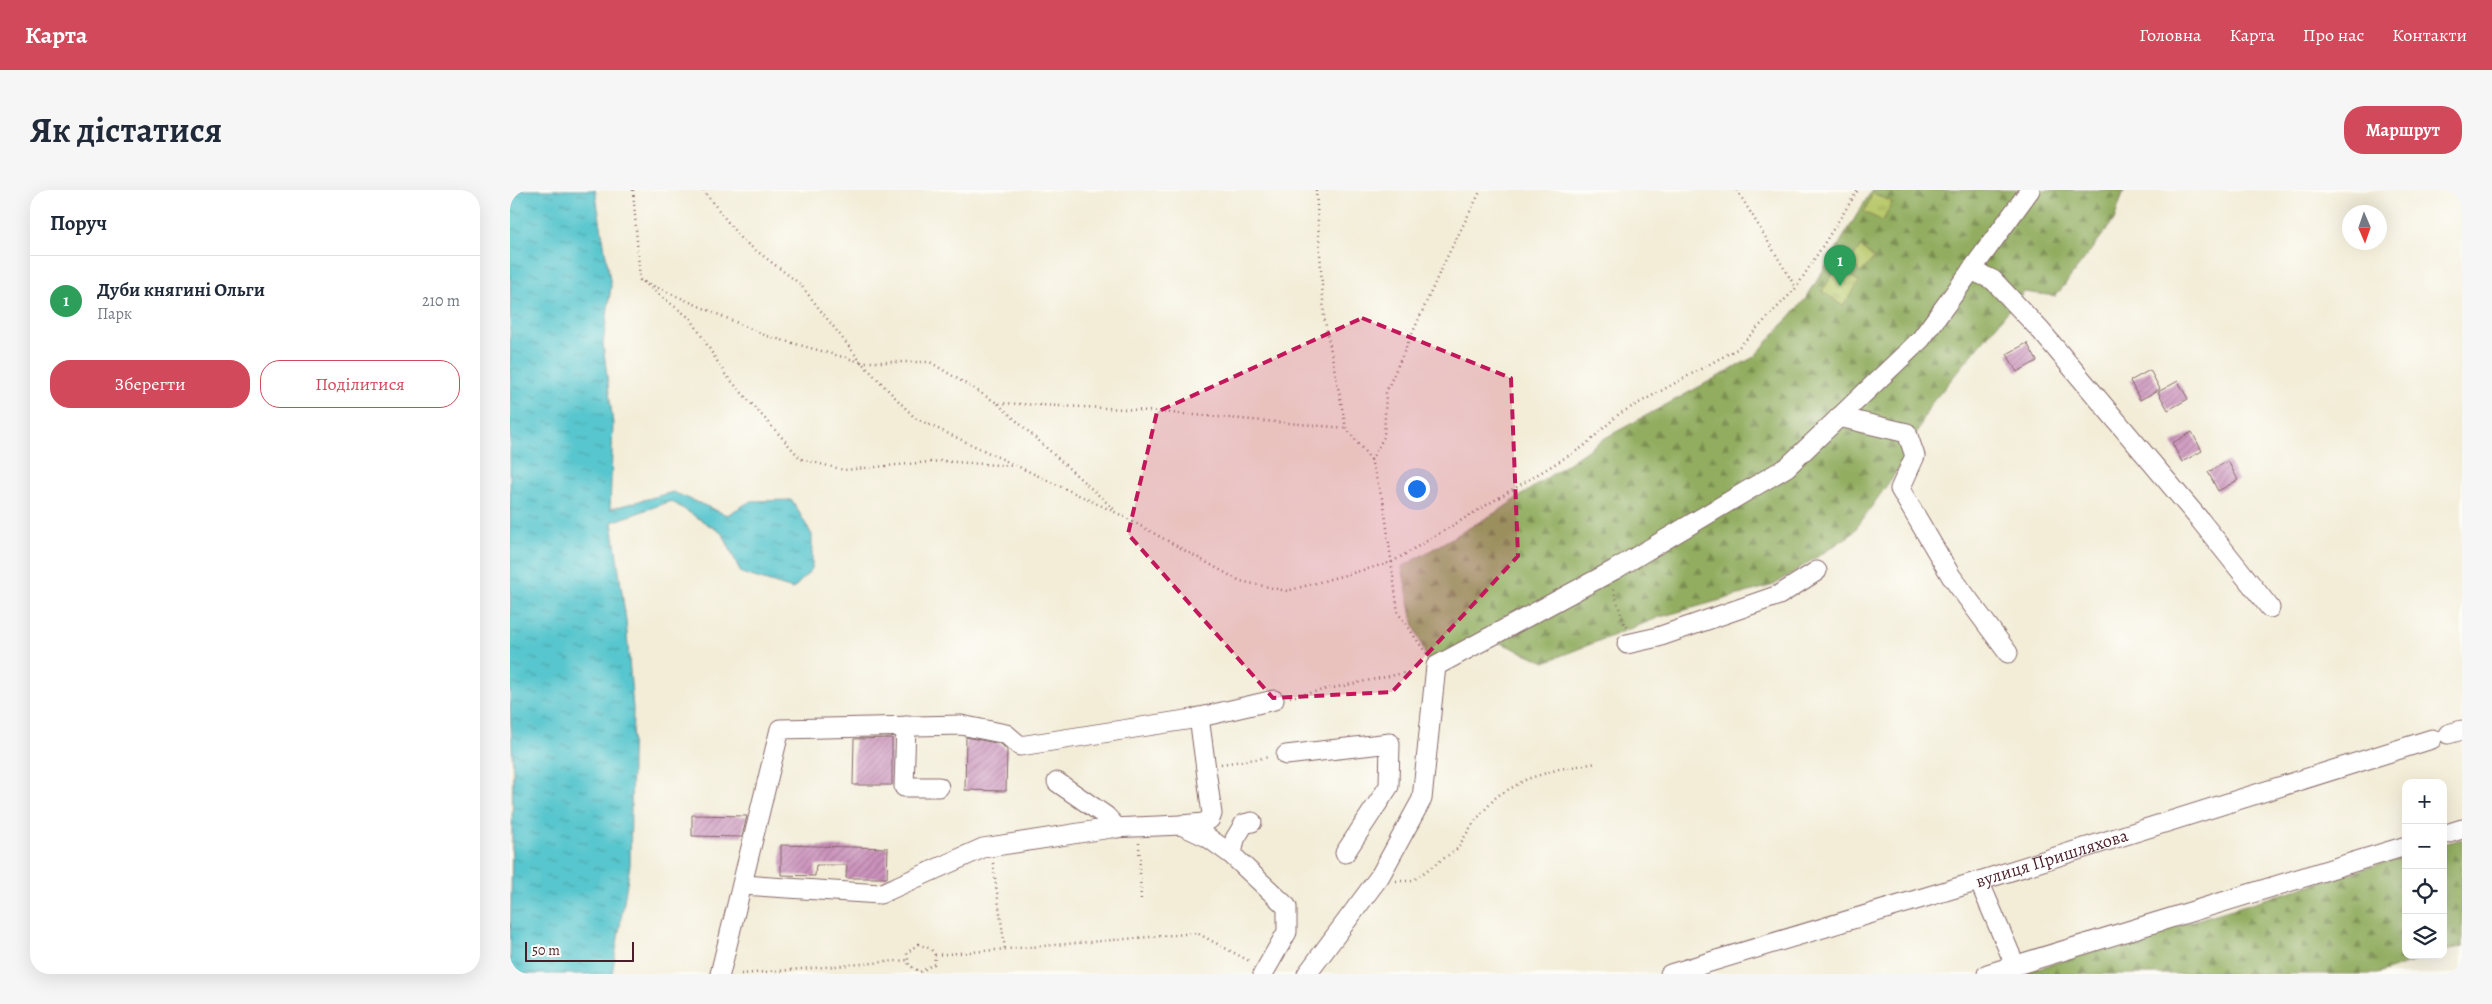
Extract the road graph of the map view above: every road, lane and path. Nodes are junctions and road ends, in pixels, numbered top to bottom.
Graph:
1 (633, 190) edge
2 (703, 190) edge
3 (1316, 190) edge
4 (1481, 190) edge
5 (1737, 190) edge
6 (1858, 190) edge
7 (2030, 190) edge
8 (1971, 270) junction
9 (640, 280) junction
10 (1796, 288) junction
11 (861, 362) junction
12 (997, 403) junction
13 (1840, 417) junction
14 (1346, 428) junction
15 (1371, 460) junction
16 (1014, 466) junction
17 (1120, 514) junction
18 (1392, 562) junction
19 (1817, 571) dead end
20 (1608, 573) junction
21 (2270, 608) dead end
22 (1632, 642) joint
23 (2008, 653) dead end
24 (1436, 666) junction
25 (1404, 673) dead end
26 (1274, 700) joint
27 (1199, 717) junction
28 (906, 726) junction
29 (2447, 734) edge
30 (1286, 755) joint
31 (1597, 763) dead end
32 (1206, 766) junction
33 (1057, 782) dead end
34 (939, 787) dead end
35 (1252, 822) dead end
36 (1181, 825) junction
37 (1138, 827) junction
38 (1116, 828) junction
39 (2462, 829) edge
40 (2447, 834) edge
41 (2402, 847) edge
42 (983, 848) junction
43 (1345, 853) dead end
44 (1232, 855) junction
45 (1380, 876) junction
46 (1979, 881) junction
47 (742, 885) junction
48 (1141, 902) dead end
49 (1005, 950) junction
50 (935, 956) junction
51 (908, 960) junction
52 (2015, 965) junction
53 (1264, 972) edge
54 (720, 974) edge
55 (741, 974) edge
56 (1307, 974) edge
57 (1670, 974) edge
58 (1987, 974) edge

1 - 9 path
2 - 11 path
3 - 14 path
4 - 15 path
5 - 10 path
6 - 10 path
7 - 8 street
8 - 13 street
8 - 21 street
9 - 11 path
9 - 16 path
10 - 18 path
11 - 12 path
11 - 16 path
12 - 14 path
12 - 17 path
13 - 20 street
13 - 23 street
14 - 15 path
15 - 18 path
16 - 17 path
17 - 18 path
18 - 24 path
19 - 22 street
20 - 22 path
20 - 24 street
24 - 45 street
25 - 26 path
26 - 27 street
27 - 28 street
27 - 32 street
28 - 34 street
28 - 47 street
29 - 46 street, вулиця Пришляхова
30 - 32 path
30 - 43 street
31 - 45 path
32 - 36 street
33 - 38 street
35 - 44 street
36 - 37 street
36 - 44 street
37 - 38 street
37 - 48 path
38 - 42 street
39 - 40 street
41 - 52 street
42 - 47 street
42 - 49 path
44 - 53 street
45 - 56 street
46 - 52 street
46 - 57 street, вулиця Пришляхова
47 - 54 street
49 - 50 path
49 - 53 path
50 - 51 path
50 - 51 path
51 - 55 path
52 - 58 street

